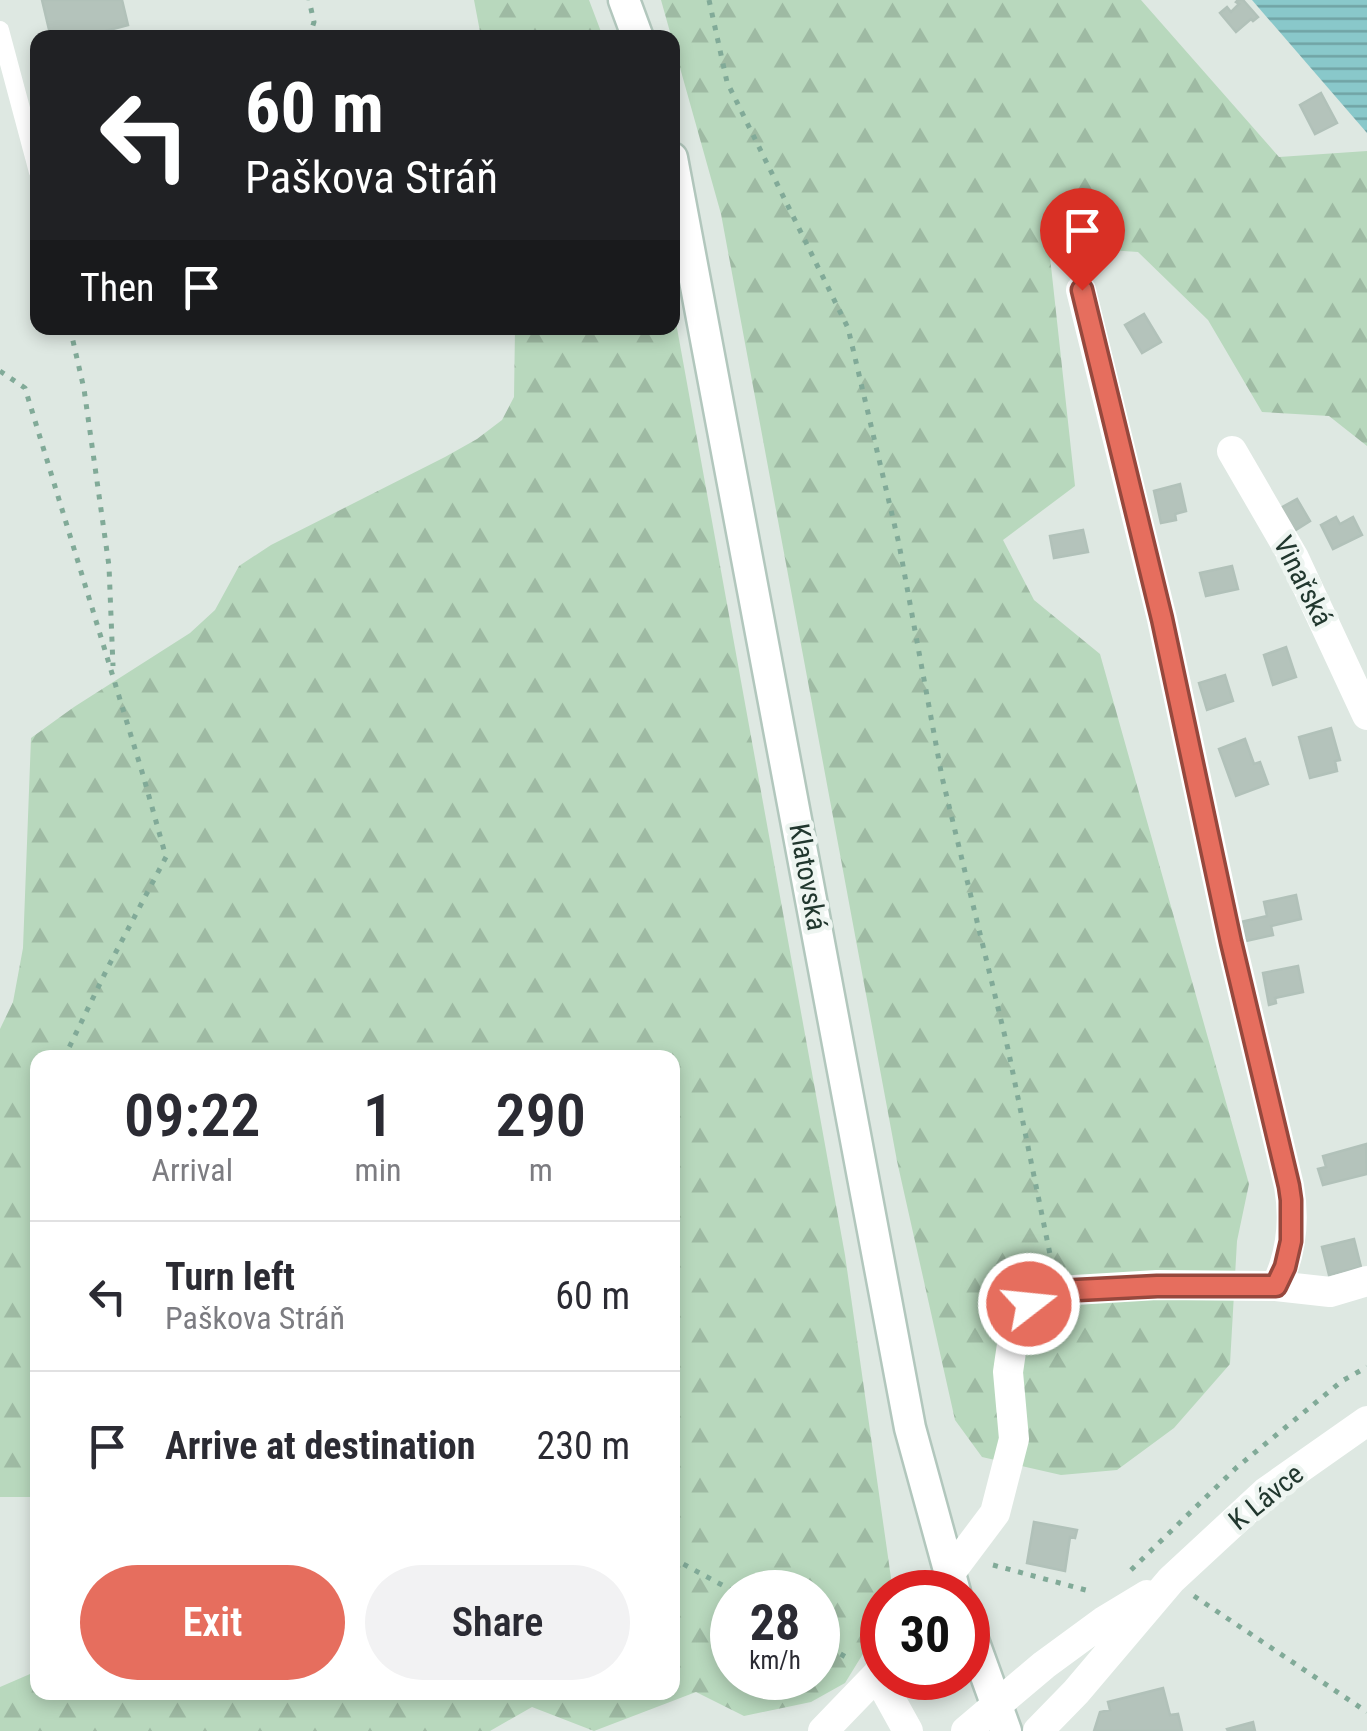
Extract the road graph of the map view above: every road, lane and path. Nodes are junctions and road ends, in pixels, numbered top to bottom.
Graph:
1 (310, 0) edge
2 (624, 0) edge
3 (709, 0) edge
4 (0, 30) edge
5 (312, 30) edge
6 (635, 30) edge
7 (30, 142) edge
8 (680, 201) edge
9 (1082, 290) dead end
10 (72, 335) edge
11 (0, 372) edge
12 (1232, 451) dead end
13 (114, 677) junction
14 (1367, 715) edge
15 (68, 1050) edge
16 (1367, 1281) edge
17 (1276, 1286) junction
18 (1058, 1291) junction
19 (1367, 1367) edge
20 (1367, 1422) edge
21 (680, 1562) edge
22 (955, 1570) edge
23 (959, 1570) edge
24 (1130, 1570) dead end
25 (710, 1579) edge
26 (990, 1579) edge
27 (1171, 1580) junction
28 (1109, 1596) dead end
29 (990, 1686) edge
30 (1367, 1712) edge
31 (1002, 1719) edge
32 (824, 1731) edge
33 (908, 1731) edge
34 (966, 1731) edge
35 (1038, 1731) edge

1 - 5 path
2 - 6 street
3 - 18 path
4 - 7 lane
8 - 22 street, Klatovská
9 - 17 street
10 - 13 path
11 - 13 path
12 - 14 street, Vinařská
13 - 15 path
16 - 17 street
17 - 18 street
18 - 23 street
19 - 24 path
20 - 27 street, K Lávce
21 - 25 path
26 - 28 path
27 - 30 path
27 - 31 street, K Lávce
27 - 35 street, K Lávce
29 - 31 street
31 - 34 street, K Lávce
32 - 33 street

